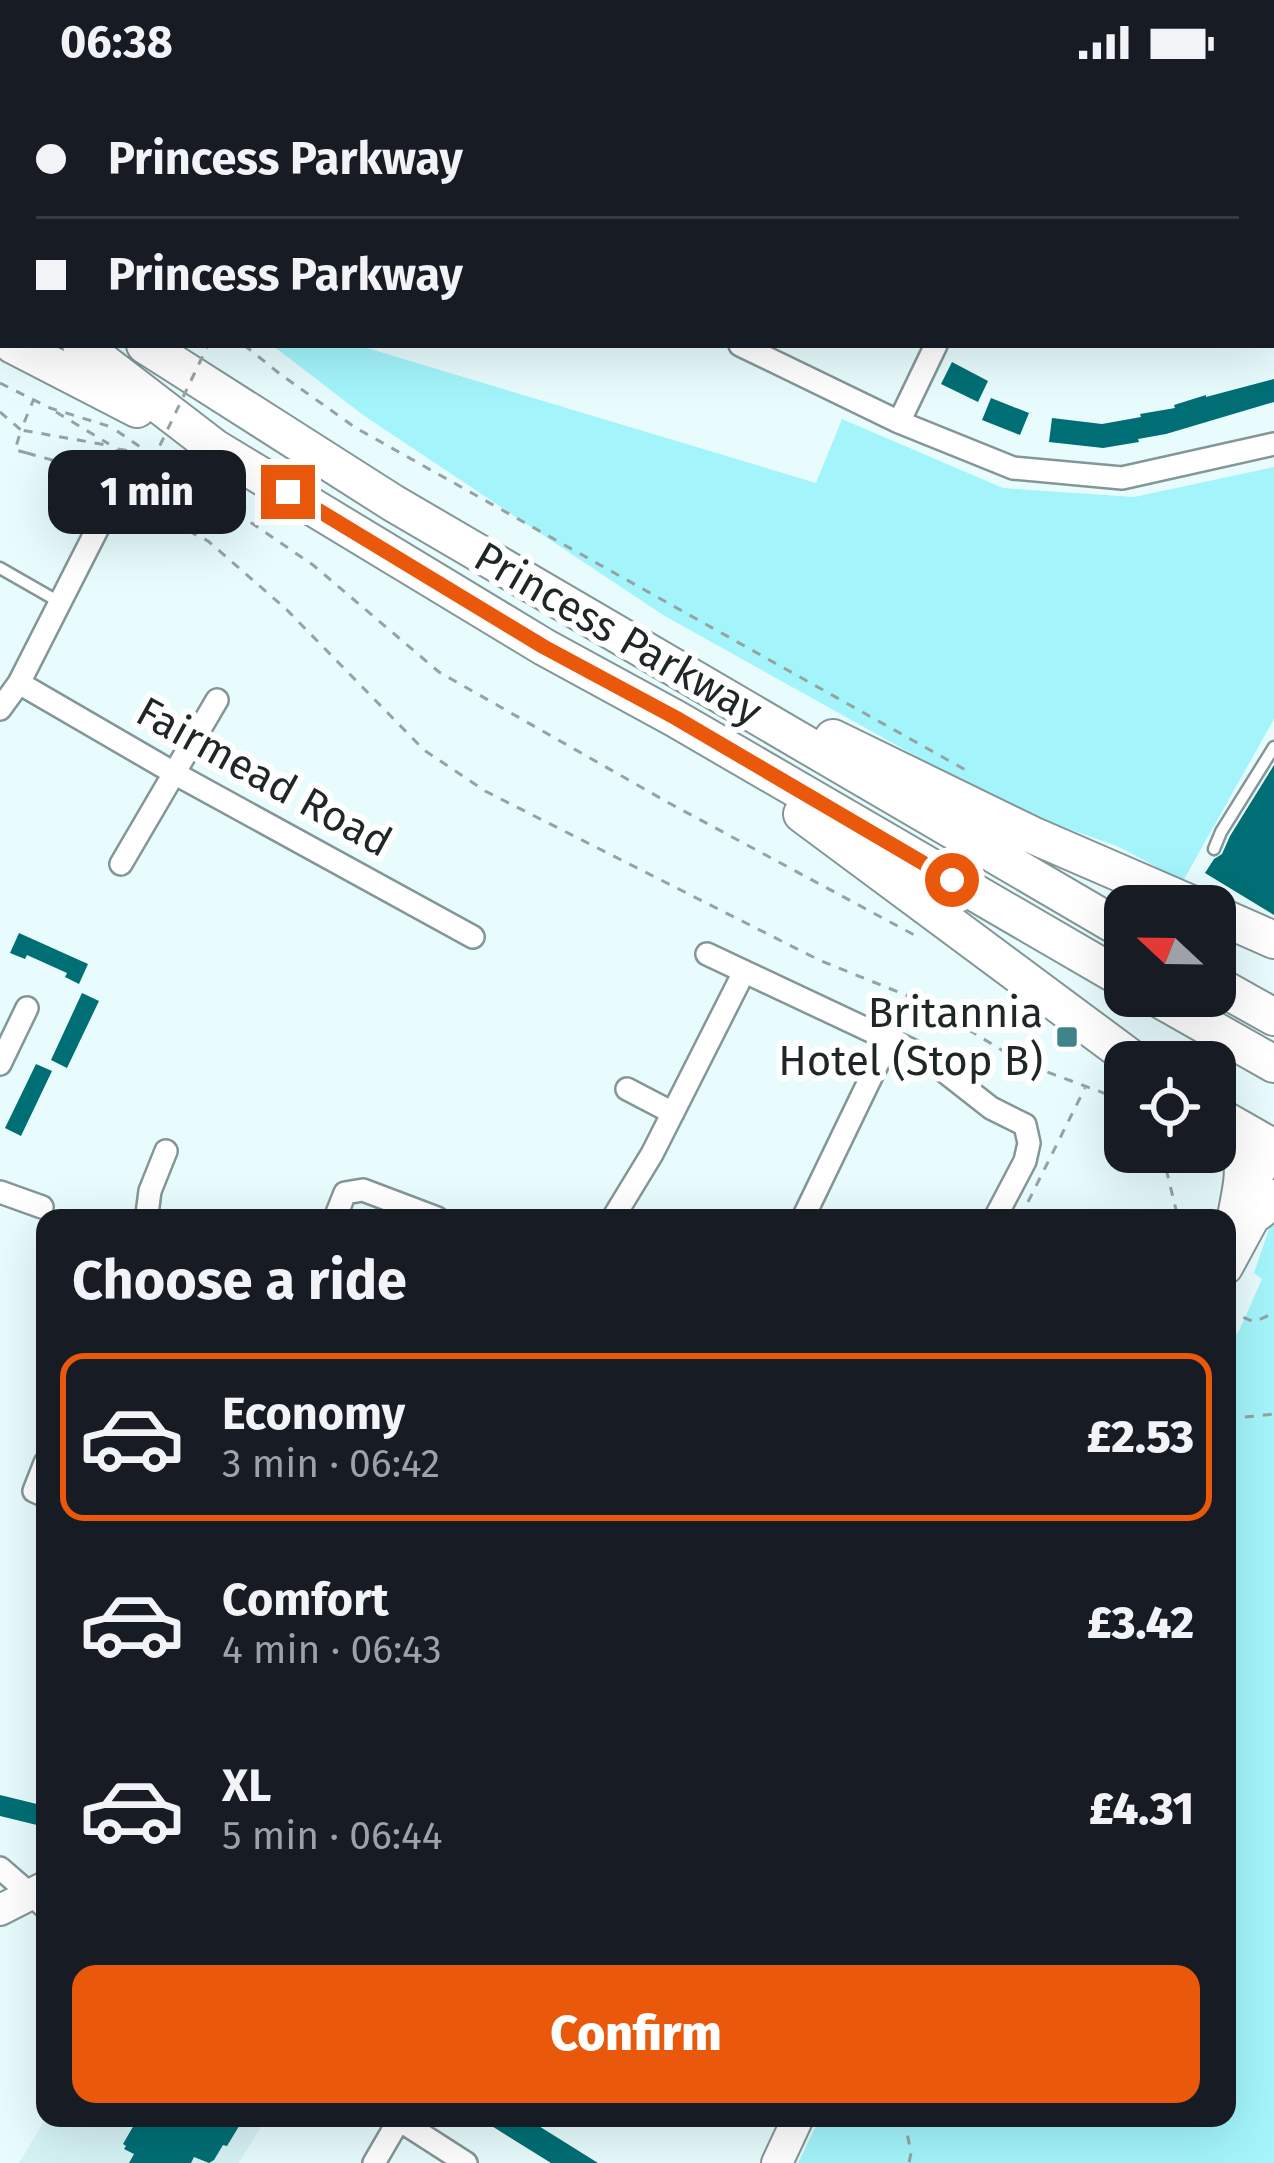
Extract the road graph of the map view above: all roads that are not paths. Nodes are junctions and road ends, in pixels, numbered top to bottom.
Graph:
1 (29, 348) edge
2 (150, 348) edge
3 (195, 348) edge
4 (746, 348) edge
5 (935, 348) edge
6 (0, 351) edge
7 (67, 355) edge
8 (899, 422) junction
9 (1274, 444) edge
10 (393, 503) junction
11 (110, 504) road end
12 (0, 568) edge
13 (61, 603) junction
14 (19, 683) junction
15 (707, 687) junction
16 (217, 700) dead end
17 (0, 709) edge
18 (676, 718) junction
19 (1274, 747) edge
20 (174, 773) junction
21 (1214, 849) dead end
22 (121, 864) dead end
23 (1147, 885) edge
24 (1104, 919) edge
25 (1236, 923) edge
26 (472, 937) dead end
27 (1274, 940) edge
28 (707, 954) dead end
29 (1104, 968) edge
30 (744, 972) junction
31 (1236, 996) edge
32 (27, 1008) dead end
33 (1191, 1017) edge
34 (1274, 1017) edge
35 (889, 1040) junction
36 (1107, 1041) edge
37 (0, 1064) edge
38 (1274, 1064) edge
39 (627, 1089) dead end
40 (673, 1113) junction
41 (1236, 1141) edge
42 (1236, 1145) edge
43 (166, 1151) dead end
44 (1261, 1185) edge
45 (0, 1192) edge
46 (43, 1208) dead end
47 (148, 1209) edge
48 (339, 1209) edge
49 (413, 1209) edge
50 (618, 1209) edge
51 (807, 1209) edge
52 (1000, 1209) edge
53 (1236, 1246) edge
54 (0, 1868) edge
55 (36, 1893) edge
56 (36, 1897) edge
57 (0, 1910) edge
58 (393, 2127) edge
59 (410, 2127) edge
60 (794, 2127) edge
61 (374, 2163) edge
62 (466, 2163) edge
63 (778, 2163) edge

1 - 7 highway, Princess Parkway
2 - 10 highway, Princess Parkway
3 - 10 highway
4 - 8 street
5 - 8 street
6 - 7 lane
7 - 18 highway, Princess Parkway
8 - 9 street
10 - 15 highway, Princess Parkway
11 - 13 street
12 - 13 lane
13 - 14 street
14 - 17 street
14 - 20 street, Fairmead Road
15 - 23 highway
15 - 24 highway, Princess Parkway
16 - 20 street
18 - 29 highway, Princess Parkway
18 - 36 highway
19 - 21 lane
20 - 22 street
20 - 26 street, Fairmead Road
25 - 27 highway
28 - 30 street
30 - 35 street
30 - 40 street
31 - 34 highway
32 - 37 street
33 - 38 highway
35 - 51 street
35 - 52 street
39 - 40 street
40 - 50 street
41 - 44 highway
42 - 44 highway
43 - 47 street
44 - 53 main road
45 - 46 street
48 - 49 street
54 - 55 street
56 - 57 main road
58 - 61 street
59 - 62 street
60 - 63 main road

